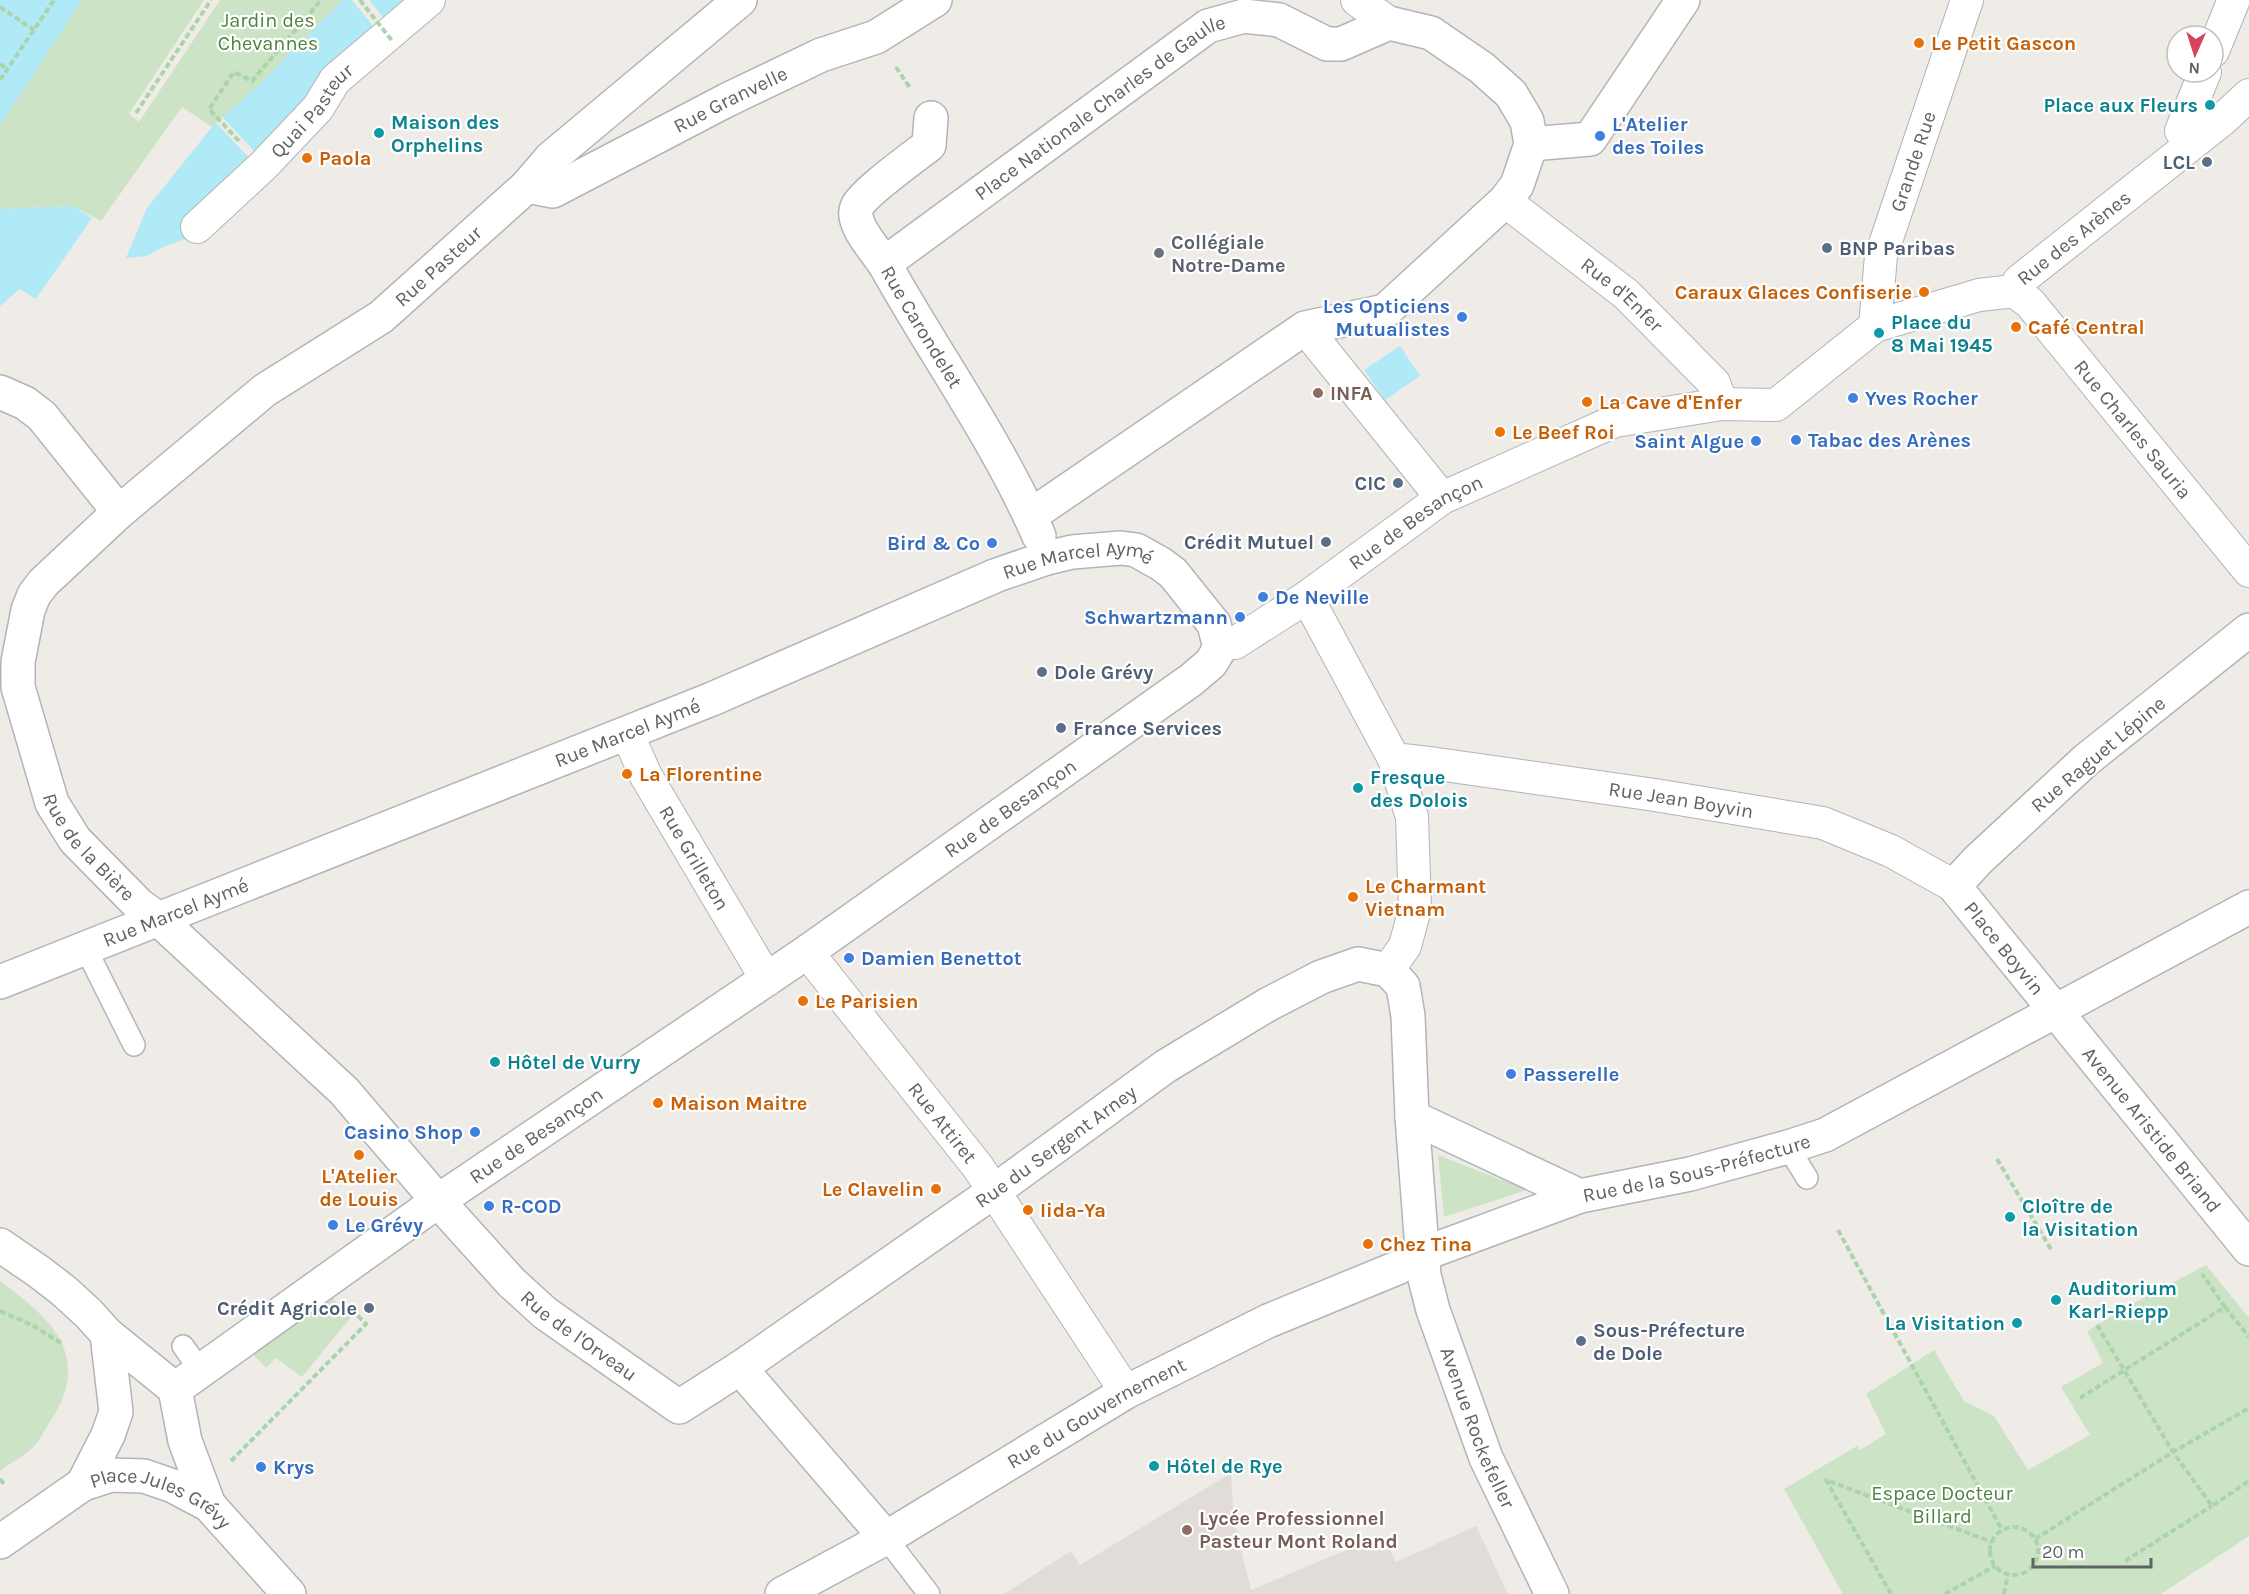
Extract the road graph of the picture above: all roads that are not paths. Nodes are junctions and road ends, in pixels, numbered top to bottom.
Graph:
1 (429, 0) edge
2 (740, 0) edge
3 (935, 0) edge
4 (1357, 0) edge
5 (1683, 0) edge
6 (1967, 0) edge
7 (2233, 2) dead end
8 (1390, 12) edge
9 (2224, 24) edge
10 (2200, 84) edge
11 (2249, 95) edge
12 (931, 118) road end
13 (2181, 131) dead end
14 (1531, 144) junction
15 (527, 186) junction
16 (1505, 201) junction
17 (197, 227) dead end
18 (885, 263) junction
19 (2014, 291) junction
20 (1875, 326) junction
21 (1305, 328) junction
22 (0, 392) edge
23 (1722, 404) junction
24 (1442, 498) junction
25 (119, 512) junction
26 (1030, 516) junction
27 (1047, 558) junction
28 (2249, 572) edge
29 (1307, 597) junction
30 (2249, 630) edge
31 (1219, 644) junction
32 (627, 733) junction
33 (1394, 759) junction
34 (1954, 886) junction
35 (2249, 907) edge
36 (157, 918) junction
37 (85, 947) junction
38 (807, 952) junction
39 (1388, 970) junction
40 (767, 980) junction
41 (0, 982) edge
42 (2054, 1011) junction
43 (134, 1045) dead end
44 (1412, 1117) junction
45 (1788, 1147) junction
46 (1807, 1178) dead end
47 (993, 1192) junction
48 (1580, 1196) junction
49 (438, 1201) junction
50 (0, 1245) edge
51 (2249, 1249) edge
52 (1423, 1254) junction
53 (107, 1334) junction
54 (185, 1368) junction
55 (740, 1368) junction
56 (1126, 1392) junction
57 (83, 1484) junction
58 (209, 1505) junction
59 (886, 1538) junction
60 (6, 1539) edge
61 (0, 1566) edge
62 (289, 1594) edge
63 (783, 1594) edge
64 (930, 1594) edge
65 (1552, 1594) edge

1 - 17 street, Quai Pasteur
2 - 15 street, Rue Pasteur
3 - 15 street, Rue Granvelle
4 - 8 street
5 - 14 street
6 - 20 street, Grande Rue
7 - 9 street
8 - 14 street
8 - 18 street, Place Nationale Charles de Gaulle
10 - 13 street
11 - 19 street, Rue des Arènes
12 - 18 street, Rue Carondelet
14 - 16 street
15 - 25 street, Rue Pasteur
16 - 21 street
16 - 23 street, Rue d'Enfer
18 - 26 street, Rue Carondelet
19 - 20 street, Rue des Arènes
19 - 28 street, Rue Charles Sauria
20 - 23 street, Rue de Besançon
21 - 24 street
21 - 26 street
22 - 25 street
23 - 24 street, Rue de Besançon
24 - 29 street, Rue de Besançon
25 - 36 street, Rue de la Bière
26 - 27 street, Rue Carondelet
27 - 31 street, Rue Marcel Aymé
27 - 32 street, Rue Marcel Aymé
29 - 31 street, Rue de Besançon
29 - 33 street
30 - 34 street, Rue Raguet Lépine
31 - 38 street, Rue de Besançon
32 - 36 street, Rue Marcel Aymé
32 - 40 street, Rue Grilleton
33 - 34 street, Rue Jean Boyvin
33 - 39 street
34 - 42 street, Place Boyvin
35 - 42 street, Rue de la Sous-Préfecture
36 - 37 street, Rue Marcel Aymé
36 - 49 street, Rue de la Bière
37 - 41 street, Rue Marcel Aymé
37 - 43 lane
38 - 40 street, Rue de Besançon
38 - 47 street, Rue Attiret
39 - 44 street
39 - 47 street, Rue du Sergent Arney
40 - 49 street, Rue de Besançon
42 - 45 street, Rue de la Sous-Préfecture
42 - 51 street, Avenue Aristide Briand
44 - 48 street, Rue de la Sous-Préfecture
44 - 52 street, Avenue Rockefeller
45 - 46 lane
45 - 48 street, Rue de la Sous-Préfecture
47 - 55 street, Rue du Sergent Arney
47 - 56 street, Rue Attiret
48 - 52 street, Rue du Gouvernement
49 - 54 street, Rue de Besançon
49 - 55 street, Rue de l'Orveau
50 - 53 street
52 - 56 street, Rue du Gouvernement
52 - 65 street, Avenue Rockefeller
53 - 54 street
53 - 57 street
54 - 58 street
55 - 59 street
56 - 59 street, Rue du Gouvernement
57 - 58 street, Place Jules Grévy
57 - 60 street, Place Jules Grévy
58 - 62 street, Place Jules Grévy
59 - 63 street, Rue du Gouvernement
59 - 64 lane
60 - 61 street, Place Jules Grévy

